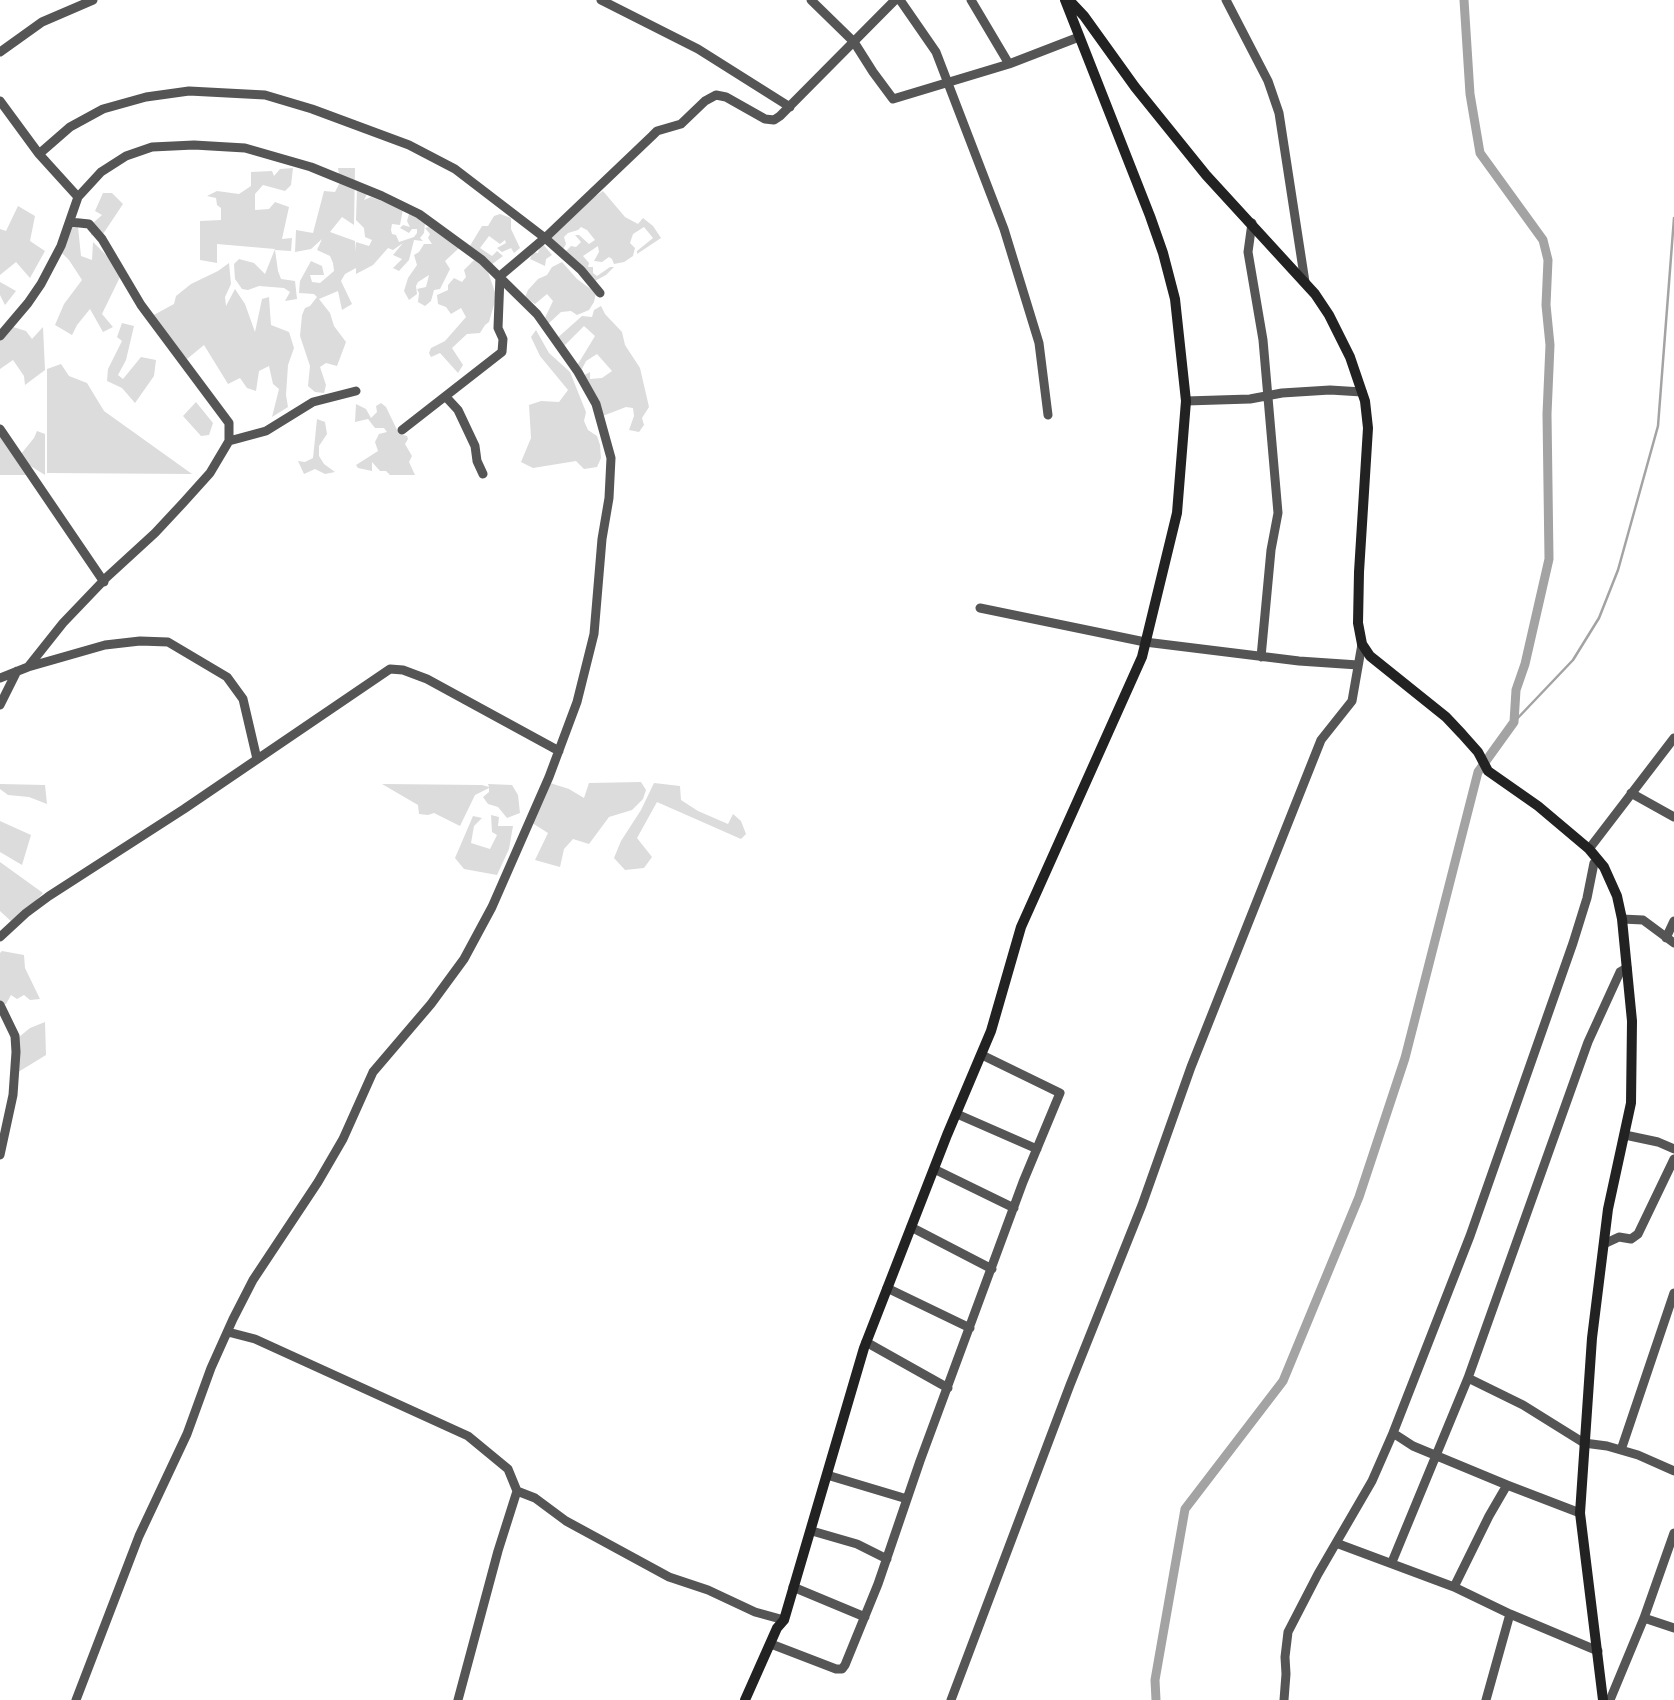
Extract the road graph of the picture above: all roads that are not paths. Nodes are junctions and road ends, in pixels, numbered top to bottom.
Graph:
1 (93, 0) edge
2 (601, 0) edge
3 (811, 0) edge
4 (895, 0) edge
5 (900, 0) edge
6 (971, 0) edge
7 (1067, 0) edge
8 (1226, 0) edge
9 (1079, 37) junction
10 (854, 42) junction
11 (0, 52) edge
12 (1009, 64) junction
13 (949, 84) junction
14 (1, 107) edge
15 (790, 107) junction
16 (39, 154) junction
17 (78, 197) junction
18 (70, 222) junction
19 (1252, 223) junction
20 (545, 238) junction
21 (500, 276) junction
22 (1305, 282) junction
23 (600, 293) dead end
24 (0, 336) edge
25 (356, 391) dead end
26 (1362, 392) junction
27 (1268, 396) junction
28 (446, 398) junction
29 (1186, 401) junction
30 (1048, 415) dead end
31 (0, 429) edge
32 (402, 430) dead end
33 (229, 441) junction
34 (482, 474) dead end
35 (104, 582) junction
36 (980, 608) dead end
37 (1145, 642) junction
38 (1362, 644) junction
39 (1262, 657) junction
40 (1358, 665) junction
41 (28, 667) junction
42 (17, 671) junction
43 (0, 678) edge
44 (0, 705) edge
45 (1674, 738) edge
46 (559, 751) junction
47 (257, 759) junction
48 (1631, 793) junction
49 (1674, 817) edge
50 (1589, 849) junction
51 (1598, 860) junction
52 (1622, 919) junction
53 (1674, 920) edge
54 (0, 937) edge
55 (1670, 940) edge
56 (1627, 968) junction
57 (0, 1005) edge
58 (982, 1055) junction
59 (957, 1114) junction
60 (1624, 1135) junction
61 (1037, 1149) junction
62 (1674, 1149) edge
63 (0, 1155) edge
64 (1674, 1159) edge
65 (934, 1169) junction
66 (1014, 1208) junction
67 (911, 1227) junction
68 (1604, 1244) junction
69 (992, 1269) junction
70 (887, 1288) junction
71 (1674, 1293) edge
72 (970, 1328) junction
73 (228, 1332) junction
74 (866, 1342) junction
75 (1468, 1378) junction
76 (948, 1388) junction
77 (1393, 1433) junction
78 (1584, 1443) junction
79 (1621, 1450) junction
80 (1435, 1455) junction
81 (1674, 1471) edge
82 (827, 1476) junction
83 (1508, 1485) junction
84 (517, 1490) junction
85 (907, 1499) junction
86 (1580, 1514) junction
87 (812, 1531) junction
88 (1674, 1533) edge
89 (1336, 1543) junction
90 (887, 1559) junction
91 (1392, 1562) junction
92 (793, 1587) junction
93 (1454, 1587) junction
94 (1510, 1614) junction
95 (865, 1617) junction
96 (1644, 1618) junction
97 (784, 1620) junction
98 (1674, 1628) edge
99 (771, 1644) junction
100 (1598, 1651) junction
101 (76, 1700) edge
102 (458, 1700) edge
103 (745, 1700) edge
104 (951, 1700) edge
105 (1284, 1700) edge
106 (1486, 1700) edge
107 (1603, 1700) edge
108 (1610, 1700) edge

1 - 11 street
2 - 15 street
3 - 10 street
4 - 10 street
5 - 13 street
6 - 12 street
7 - 9 main road
7 - 19 main road
8 - 22 street
9 - 12 street
9 - 29 main road
10 - 13 street
10 - 15 street
12 - 13 street
13 - 30 street
14 - 16 street
15 - 20 street
16 - 17 street
16 - 20 street
17 - 18 street
17 - 21 street
18 - 24 street
18 - 33 street
19 - 22 main road
19 - 27 street
20 - 21 street
20 - 23 street
21 - 28 street
21 - 46 street
22 - 26 main road
25 - 33 street
26 - 27 street
26 - 38 main road
27 - 29 street
27 - 39 street
28 - 32 street
28 - 34 street
29 - 37 main road
31 - 35 street
33 - 35 street
35 - 41 street
36 - 37 street
37 - 39 street
37 - 58 main road
38 - 40 street
38 - 50 main road
39 - 40 street
40 - 104 street
41 - 42 street
41 - 47 street
42 - 43 street
42 - 44 street
45 - 48 street
46 - 47 street
46 - 73 street
47 - 54 street
48 - 49 street
48 - 50 street
50 - 51 main road
51 - 52 main road
51 - 77 street
52 - 55 street
52 - 56 main road
53 - 55 street
56 - 60 main road
56 - 75 street
57 - 63 street
58 - 59 main road
58 - 61 street
59 - 61 street
59 - 65 main road
60 - 62 street
60 - 68 main road
61 - 66 street
64 - 68 street
65 - 66 street
65 - 67 main road
66 - 69 street
67 - 69 street
67 - 70 main road
68 - 78 main road
69 - 72 street
70 - 72 street
70 - 74 main road
71 - 79 street
72 - 76 street
73 - 84 street
73 - 101 street
74 - 76 street
74 - 82 main road
75 - 78 street
75 - 80 street
76 - 85 street
77 - 80 street
77 - 89 street
78 - 79 street
78 - 86 main road
79 - 81 street
80 - 83 street
80 - 91 street
82 - 85 street
82 - 87 main road
83 - 86 street
83 - 93 street
84 - 97 street
84 - 102 street
85 - 90 street
86 - 100 main road
87 - 90 street
87 - 92 main road
88 - 96 street
89 - 91 street
89 - 105 street
90 - 95 street
91 - 93 street
92 - 95 street
92 - 97 main road
93 - 94 street
94 - 100 street
94 - 106 street
95 - 99 street
96 - 98 street
96 - 108 street
97 - 99 main road
99 - 103 main road
100 - 107 main road

